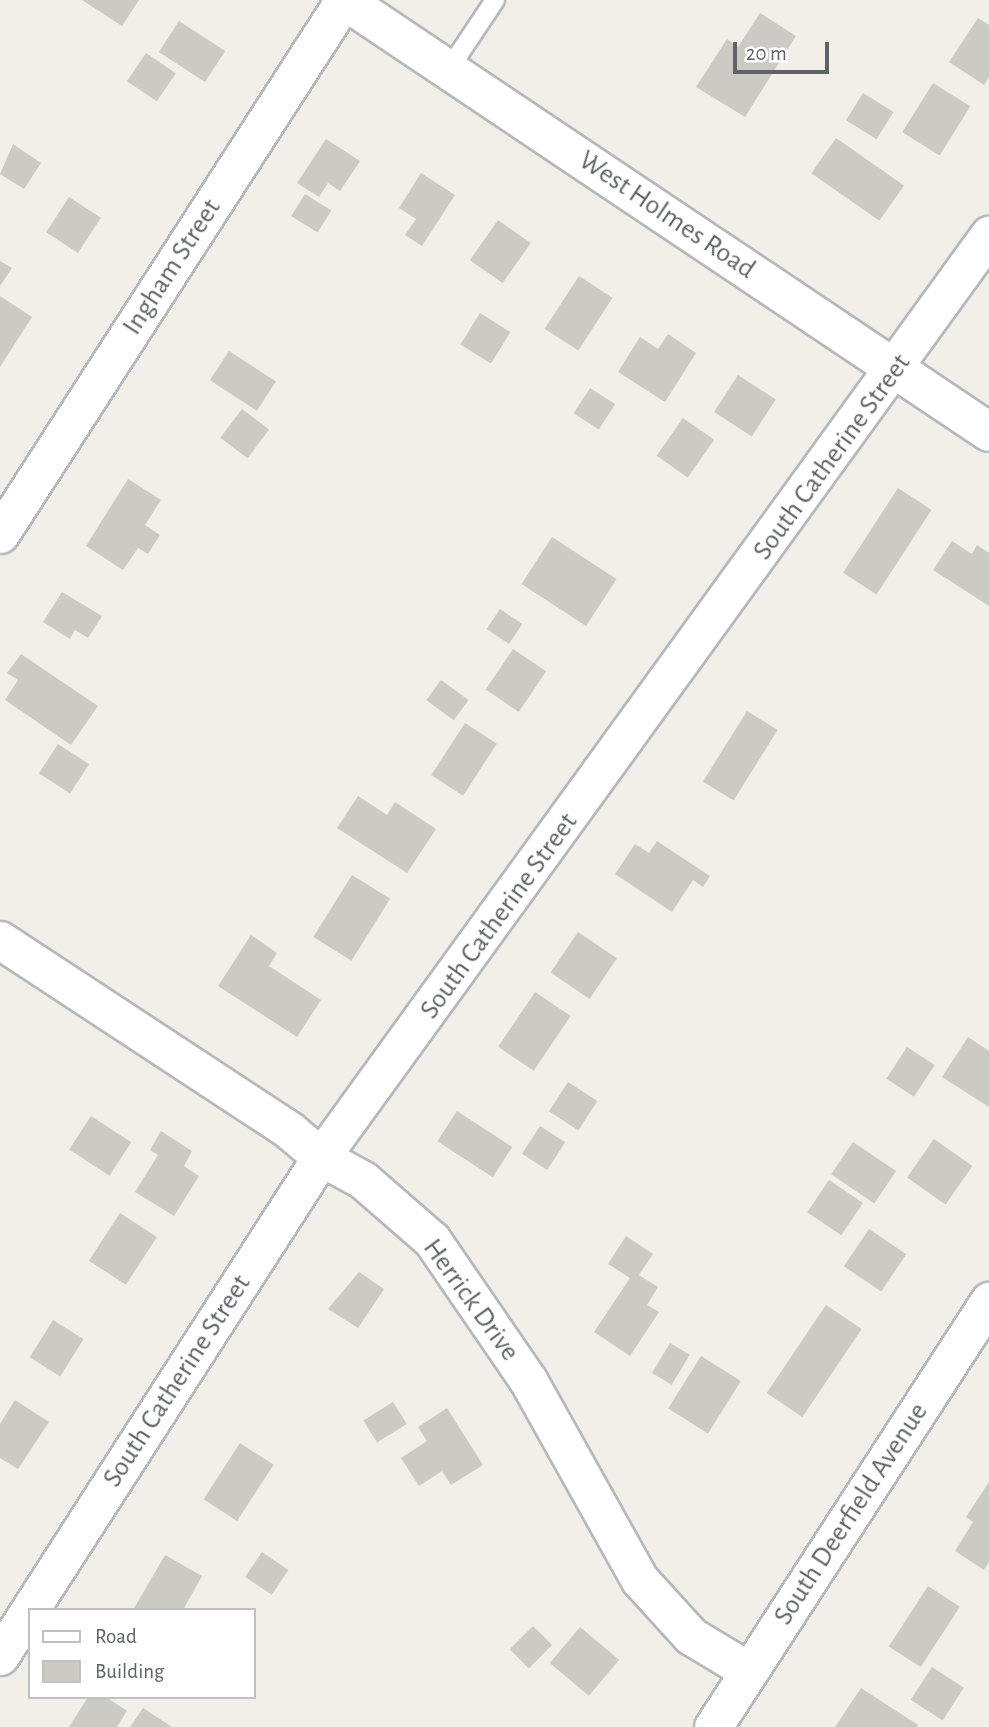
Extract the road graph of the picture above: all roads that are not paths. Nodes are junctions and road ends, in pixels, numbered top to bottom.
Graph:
1 (344, 0) edge
2 (495, 0) edge
3 (449, 69) junction
4 (989, 235) edge
5 (896, 368) junction
6 (989, 432) edge
7 (0, 534) edge
8 (0, 940) edge
9 (321, 1157) junction
10 (989, 1301) edge
11 (31, 1608) edge
12 (28, 1612) edge
13 (0, 1656) edge
14 (749, 1671) junction
15 (713, 1727) edge

1 - 3 street, West Holmes Road
1 - 7 street, Ingham Street
2 - 3 lane
3 - 5 street, West Holmes Road
4 - 5 street, South Catherine Street
5 - 6 street, West Holmes Road
5 - 9 street, South Catherine Street
8 - 9 street, Herrick Drive
9 - 11 street, South Catherine Street
9 - 14 street, Herrick Drive
10 - 14 street, South Deerfield Avenue
12 - 13 street, South Catherine Street
14 - 15 street, South Deerfield Avenue

